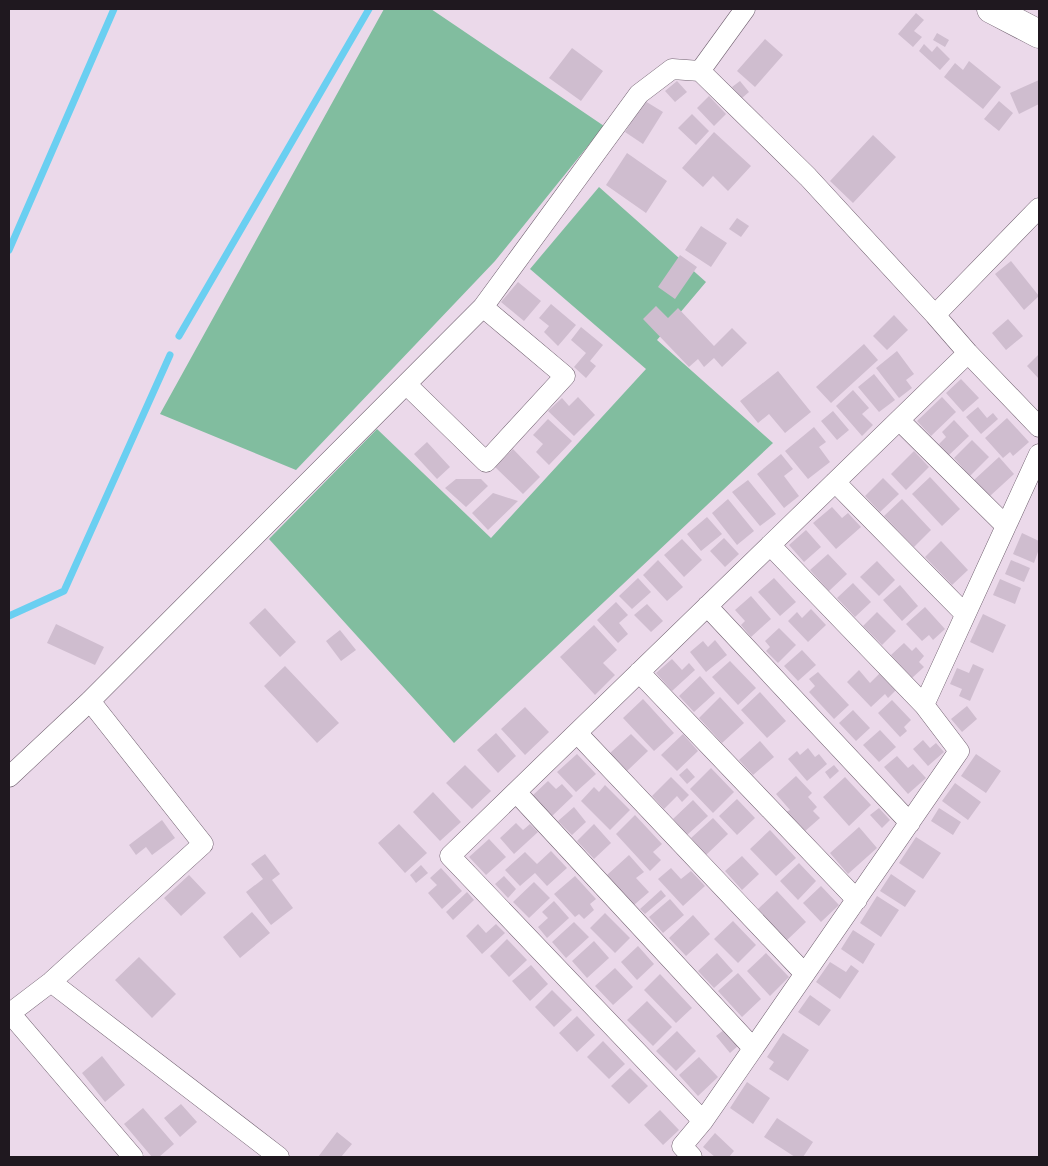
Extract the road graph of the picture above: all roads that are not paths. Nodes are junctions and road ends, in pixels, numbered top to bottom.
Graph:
1 (745, 9) edge
2 (990, 9) edge
3 (1039, 34) edge
4 (700, 71) junction
5 (1039, 208) edge
6 (483, 307) junction
7 (935, 315) junction
8 (968, 353) junction
9 (407, 385) junction
10 (899, 420) junction
11 (1039, 427) edge
12 (1039, 454) edge
13 (835, 482) junction
14 (1006, 526) junction
15 (770, 546) junction
16 (707, 606) junction
17 (966, 614) junction
18 (640, 672) junction
19 (90, 701) junction
20 (924, 705) junction
21 (577, 733) junction
22 (9, 777) edge
23 (516, 792) junction
24 (910, 823) junction
25 (857, 900) junction
26 (805, 974) junction
27 (50, 982) junction
28 (9, 1013) edge
29 (753, 1048) junction
30 (703, 1121) junction
31 (133, 1157) edge
32 (279, 1157) edge
33 (692, 1157) edge

1 - 4 street
2 - 3 main road
4 - 6 street
4 - 7 street
5 - 7 street
6 - 9 street
6 - 9 street
7 - 8 street
8 - 10 street
8 - 11 street
9 - 19 street
10 - 13 street
10 - 14 street
12 - 14 street
13 - 15 street
13 - 17 street
14 - 17 street
15 - 16 street
15 - 20 street
16 - 18 street
16 - 24 street
17 - 20 street
18 - 21 street
18 - 25 street
19 - 22 street
19 - 27 street
20 - 24 street
21 - 23 street
21 - 26 street
23 - 29 street
23 - 30 street
24 - 25 street
25 - 26 street
26 - 29 street
27 - 28 street
27 - 32 street
28 - 31 street
29 - 30 street
30 - 33 street

